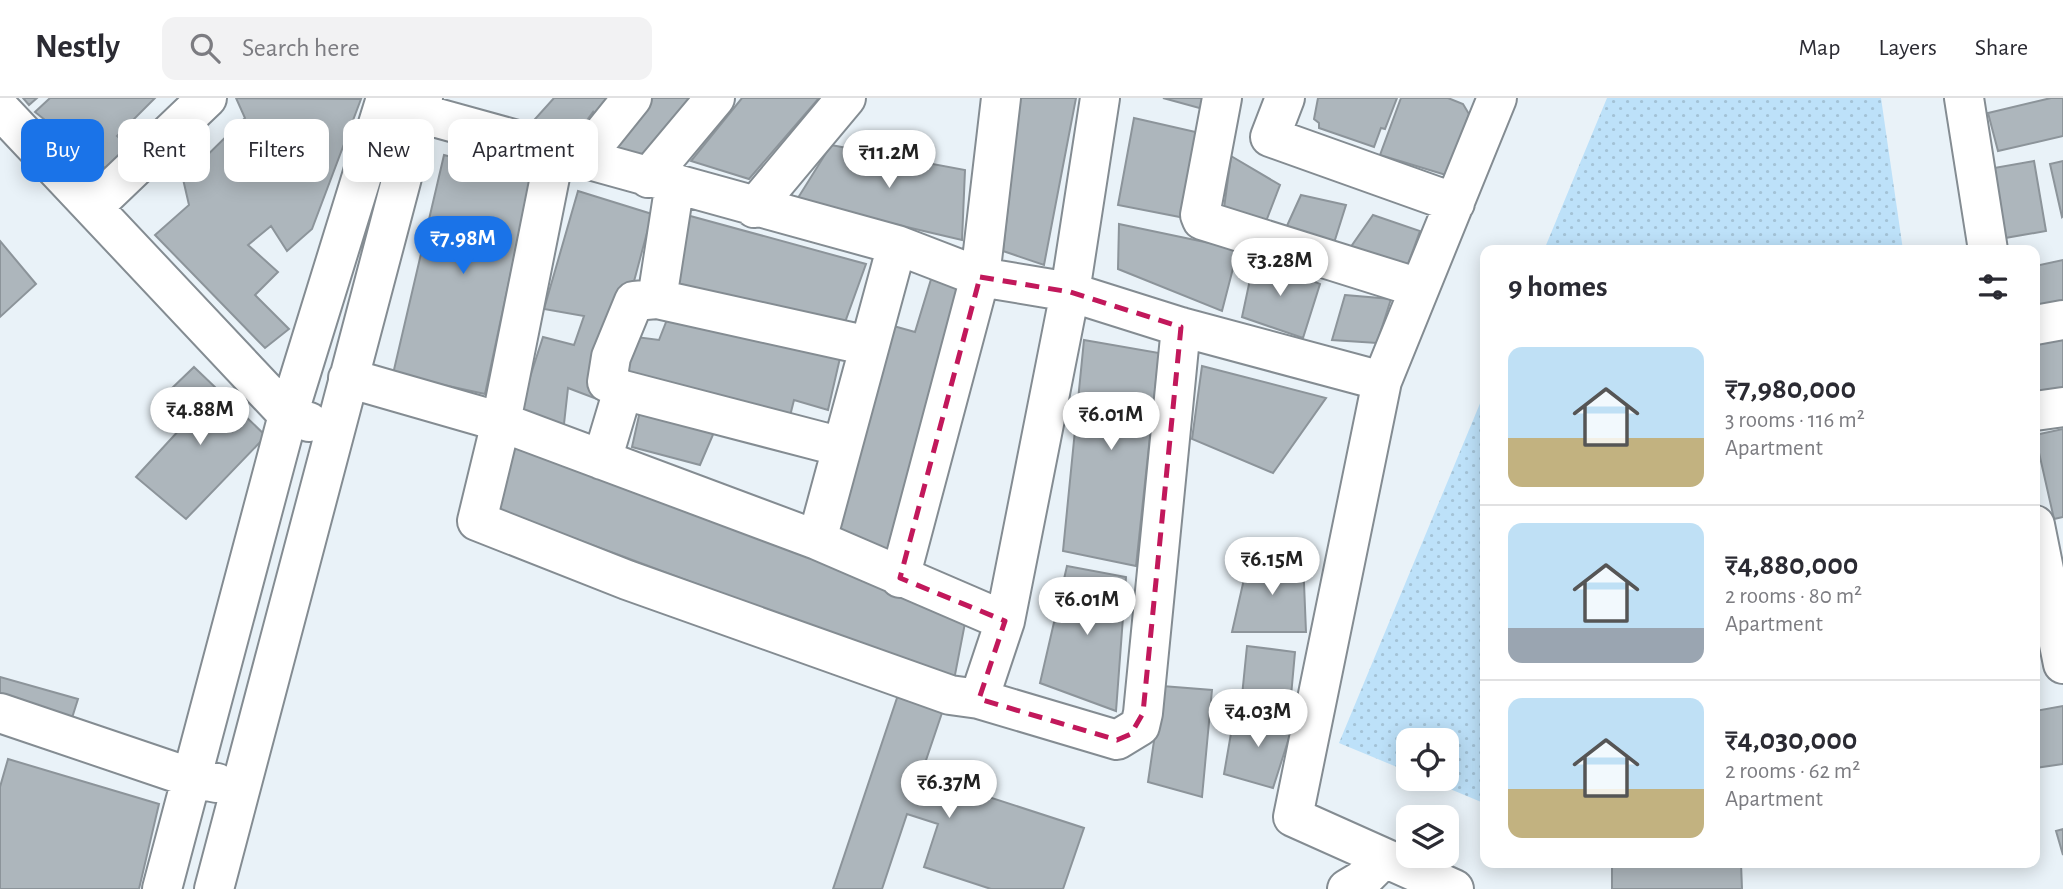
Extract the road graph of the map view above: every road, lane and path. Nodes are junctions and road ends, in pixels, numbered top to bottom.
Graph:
1 (207, 98) edge
2 (632, 98) edge
3 (715, 98) edge
4 (846, 98) edge
5 (1001, 98) edge
6 (1100, 98) edge
7 (1222, 98) edge
8 (1284, 98) edge
9 (1497, 98) edge
10 (1964, 98) edge
11 (409, 103) edge
12 (0, 109) edge
13 (457, 119) edge
14 (598, 129) edge
15 (598, 163) edge
16 (662, 180) junction
17 (562, 182) edge
18 (1455, 203) junction
19 (93, 207) junction
20 (754, 208) junction
21 (897, 245) junction
22 (1987, 245) edge
23 (980, 277) junction
24 (1419, 288) junction
25 (1070, 292) junction
26 (657, 299) junction
27 (2063, 320) edge
28 (2040, 324) edge
29 (1181, 327) junction
30 (869, 346) junction
31 (348, 378) junction
32 (1382, 381) junction
33 (624, 390) junction
34 (2063, 407) edge
35 (2040, 410) edge
36 (288, 415) junction
37 (501, 422) junction
38 (334, 431) junction
39 (842, 447) junction
40 (603, 460) junction
41 (817, 540) junction
42 (2040, 550) edge
43 (900, 578) junction
44 (1004, 621) junction
45 (2063, 664) edge
46 (979, 699) junction
47 (3, 724) edge
48 (192, 778) junction
49 (240, 788) junction
50 (1384, 858) junction
51 (217, 888) edge
52 (163, 889) edge
53 (1347, 889) edge
54 (1454, 889) edge

1 - 19 street
2 - 14 street
3 - 16 street
4 - 20 street
5 - 23 street
6 - 25 street
7 - 24 street
8 - 18 street
9 - 18 street
10 - 22 street
11 - 13 street
11 - 31 street
11 - 36 street
12 - 19 street
15 - 16 street
16 - 20 street
16 - 26 street
17 - 37 street
18 - 24 street
19 - 36 street
20 - 21 street
21 - 23 street
21 - 30 street
23 - 25 street
23 - 43 street
24 - 32 street
25 - 29 street
25 - 44 street
26 - 30 street
26 - 33 street
27 - 28 street
29 - 32 street
29 - 46 street
30 - 39 street
31 - 37 street
31 - 38 street
32 - 50 street
33 - 39 street
33 - 40 street
34 - 35 street
36 - 38 street
36 - 48 street
37 - 40 street
37 - 46 street
38 - 49 street
39 - 41 street
40 - 41 street
41 - 43 street
42 - 45 street
43 - 44 street
44 - 46 street
47 - 48 street
48 - 49 street
48 - 52 street
49 - 51 street
50 - 53 street
50 - 54 street

